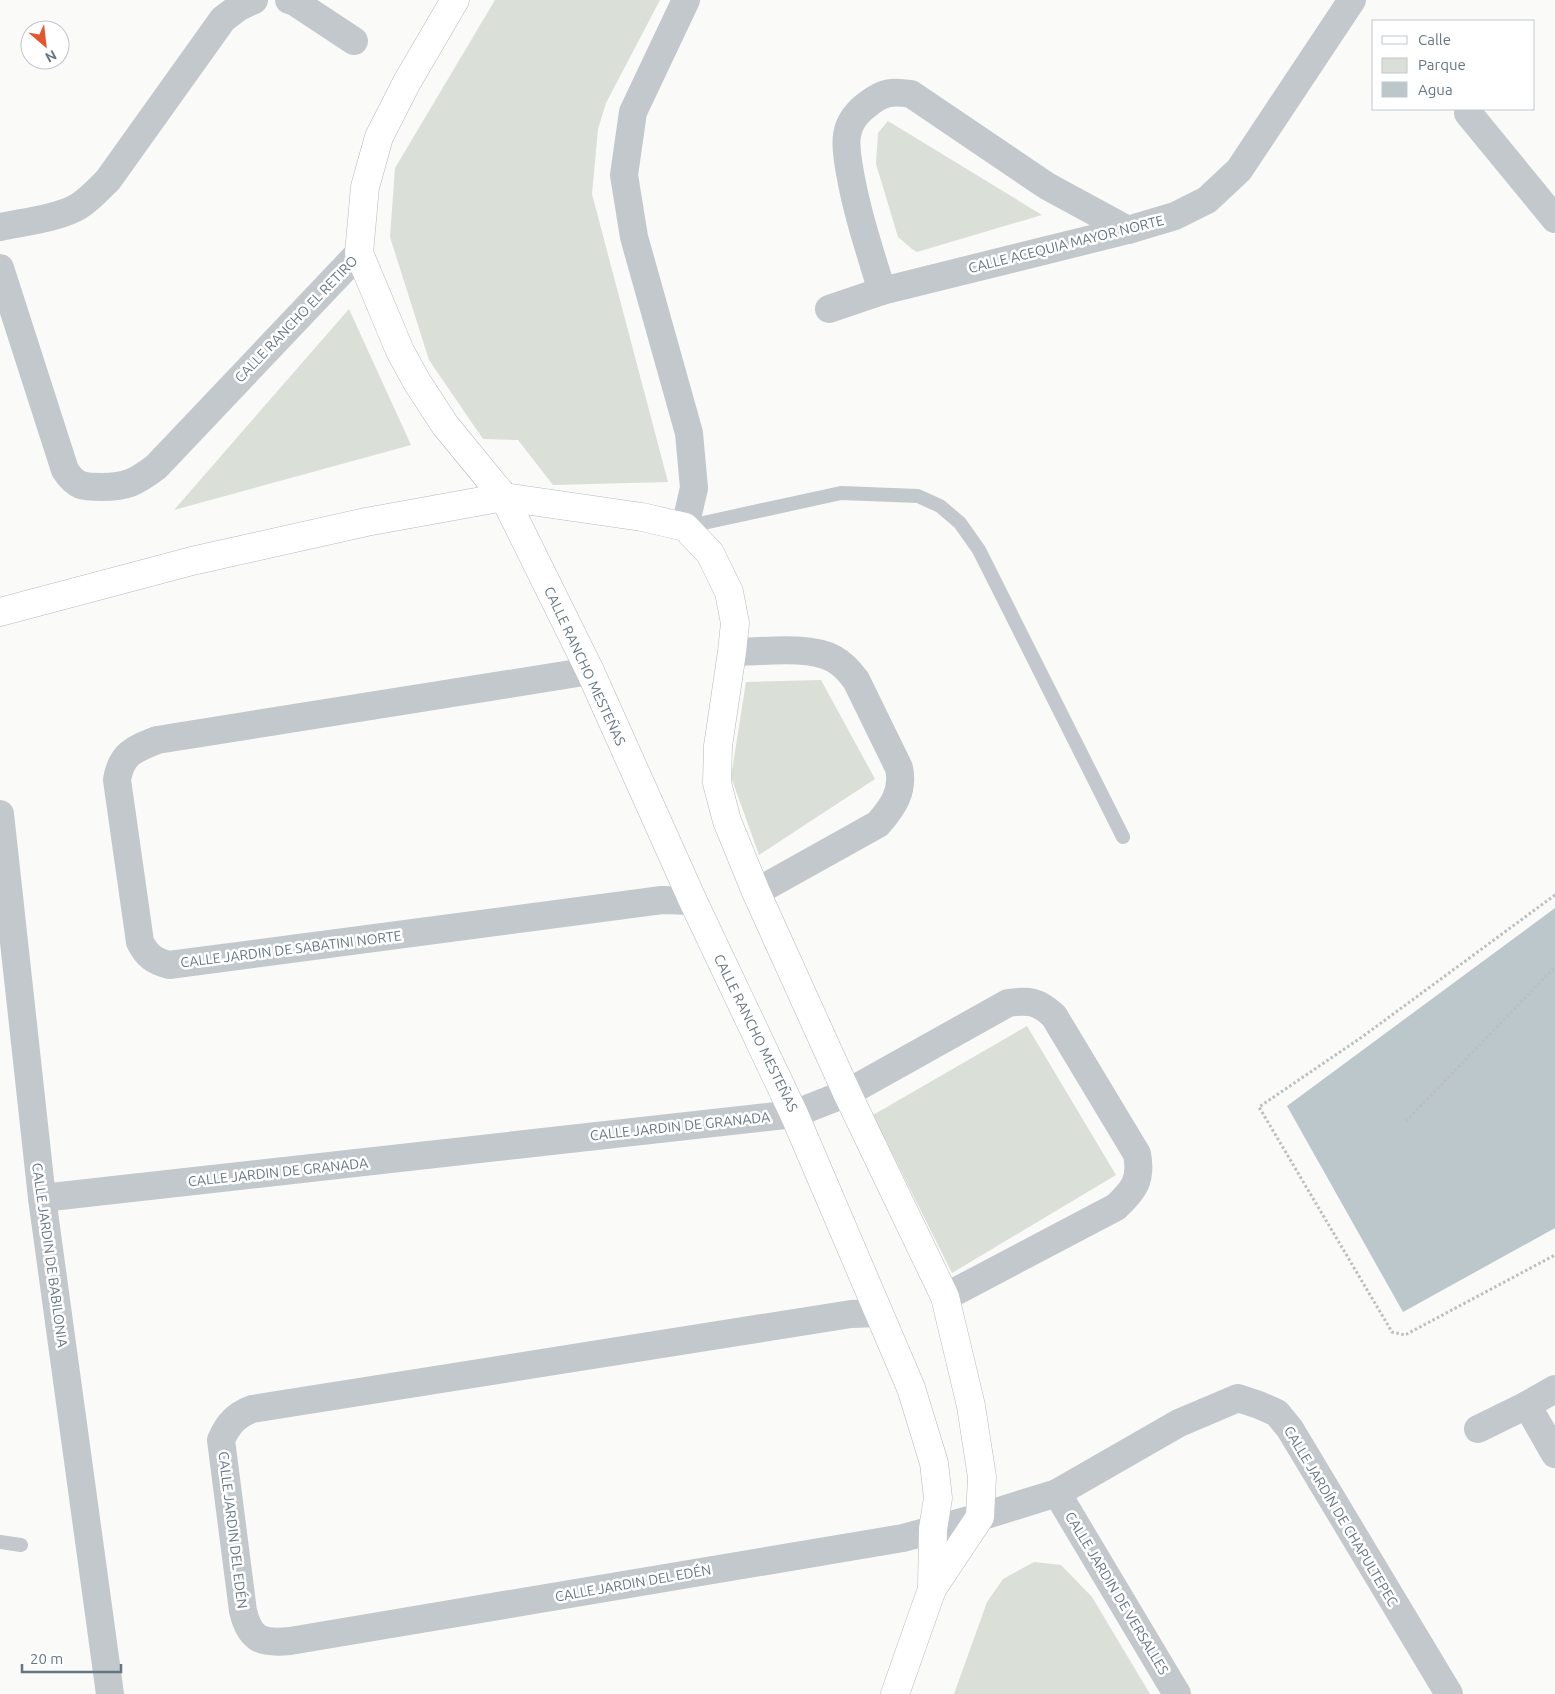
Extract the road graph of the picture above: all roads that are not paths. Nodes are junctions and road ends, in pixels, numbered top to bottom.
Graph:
1 (254, 0) edge
2 (289, 0) edge
3 (455, 0) edge
4 (686, 0) edge
5 (1352, 0) edge
6 (354, 40) dead end
7 (1468, 113) dead end
8 (1555, 219) edge
9 (0, 228) edge
10 (1128, 230) junction
11 (359, 253) junction
12 (0, 268) edge
13 (882, 291) junction
14 (829, 309) dead end
15 (504, 497) junction
16 (685, 527) junction
17 (0, 612) edge
18 (732, 652) junction
19 (590, 671) junction
20 (0, 814) edge
21 (1122, 837) dead end
22 (756, 892) junction
23 (692, 901) junction
24 (847, 1093) junction
25 (794, 1114) junction
26 (42, 1198) junction
27 (945, 1297) junction
28 (879, 1313) junction
29 (1555, 1389) edge
30 (1527, 1405) junction
31 (1478, 1429) dead end
32 (1555, 1454) edge
33 (1057, 1493) junction
34 (980, 1517) junction
35 (933, 1529) junction
36 (0, 1542) edge
37 (21, 1545) dead end
38 (932, 1589) junction
39 (110, 1694) edge
40 (895, 1694) edge
41 (1177, 1694) edge
42 (1449, 1694) edge

1 - 9 street
2 - 6 street
3 - 11 street, CALLE RANCHO EL RETIRO
4 - 16 street
5 - 10 street, CALLE ACEQUIA MAYOR NORTE
7 - 8 street
10 - 13 street, CALLE ACEQUIA MAYOR NORTE
10 - 13 street
11 - 12 street, CALLE RANCHO EL RETIRO
11 - 15 street, CALLE RANCHO MESTEÑAS
13 - 14 street, CALLE ACEQUIA MAYOR NORTE
15 - 16 street
15 - 17 street
15 - 19 street, CALLE RANCHO MESTEÑAS
16 - 18 street
16 - 21 lane
18 - 22 street
18 - 22 street
19 - 23 street, CALLE RANCHO MESTEÑAS
19 - 23 street, CALLE JARDIN DE SABATINI NORTE
20 - 26 street, CALLE JARDIN DE BABILONIA
22 - 24 street
23 - 25 street, CALLE RANCHO MESTEÑAS
24 - 25 street, CALLE JARDIN DE GRANADA
24 - 27 street
24 - 27 street, CALLE JARDIN DE GRANADA
25 - 26 street, CALLE JARDIN DE GRANADA
25 - 28 street, CALLE RANCHO MESTEÑAS
26 - 39 street, CALLE JARDIN DE BABILONIA
27 - 34 street
28 - 35 street, CALLE RANCHO MESTEÑAS
28 - 35 street, CALLE JARDIN DEL EDÉN
29 - 30 street
30 - 31 street
30 - 32 street
33 - 34 street, CALLE JARDÍN DE CHAPULTEPEC
33 - 41 street, CALLE JARDIN DE VERSALLES
33 - 42 street, CALLE JARDÍN DE CHAPULTEPEC
34 - 35 street, CALLE JARDIN DEL EDÉN
34 - 38 street, CALLE RANCHO MESTEÑAS
35 - 38 street, CALLE RANCHO MESTEÑAS
36 - 37 lane
38 - 40 street, CALLE RANCHO MESTEÑAS

